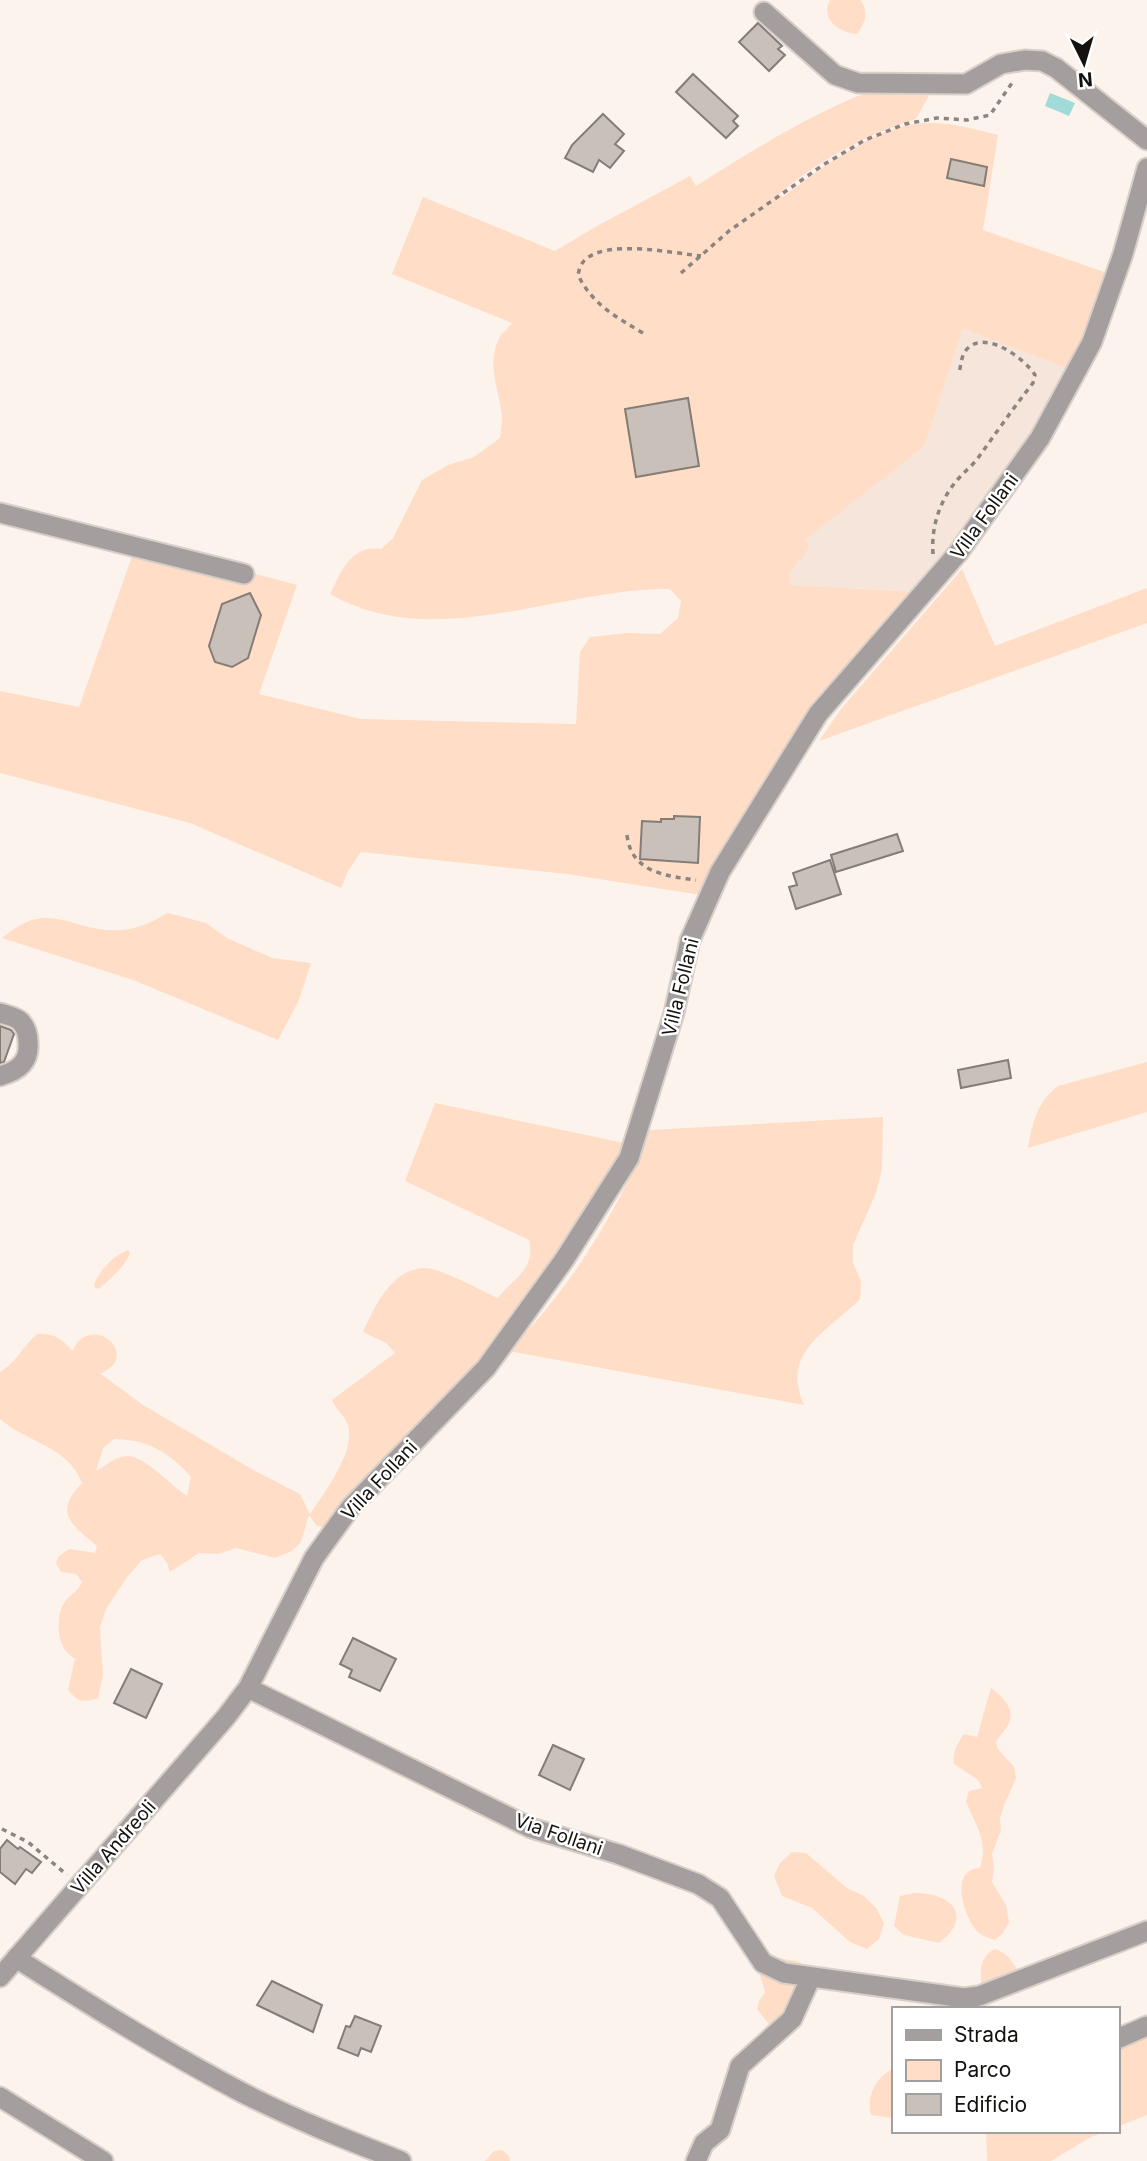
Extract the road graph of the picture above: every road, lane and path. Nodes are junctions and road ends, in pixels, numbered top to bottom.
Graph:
1 (764, 12) dead end
2 (1025, 60) junction
3 (1147, 140) edge
4 (1147, 167) edge
5 (701, 256) junction
6 (681, 273) dead end
7 (643, 333) dead end
8 (958, 374) dead end
9 (0, 513) edge
10 (943, 571) junction
11 (244, 575) dead end
12 (627, 835) dead end
13 (715, 883) junction
14 (0, 1013) edge
15 (0, 1076) edge
16 (247, 1688) junction
17 (226, 1717) joint
18 (2, 1829) dead end
19 (80, 1885) junction
20 (1147, 1931) edge
21 (16, 1958) junction
22 (0, 1977) edge
23 (811, 1977) junction
24 (966, 2003) edge
25 (1147, 2026) edge
26 (1119, 2038) edge
27 (0, 2097) edge
28 (103, 2161) edge
29 (401, 2161) edge
30 (696, 2161) edge

1 - 2 street
2 - 3 street
2 - 5 path
4 - 10 street, Villa Follani
5 - 6 path
5 - 7 path
8 - 10 path
9 - 11 street
10 - 13 street, Villa Follani
12 - 13 path
13 - 16 street, Villa Follani
14 - 15 street
16 - 17 street, Villa Follani
16 - 23 street, Via Follani
17 - 19 street, Villa Andreoli
18 - 19 path
19 - 21 street, Villa Andreoli
20 - 24 street, Via Follani
21 - 22 street, Villa Andreoli
21 - 29 street
23 - 24 street, Via Follani
23 - 30 street
25 - 26 street
27 - 28 street

